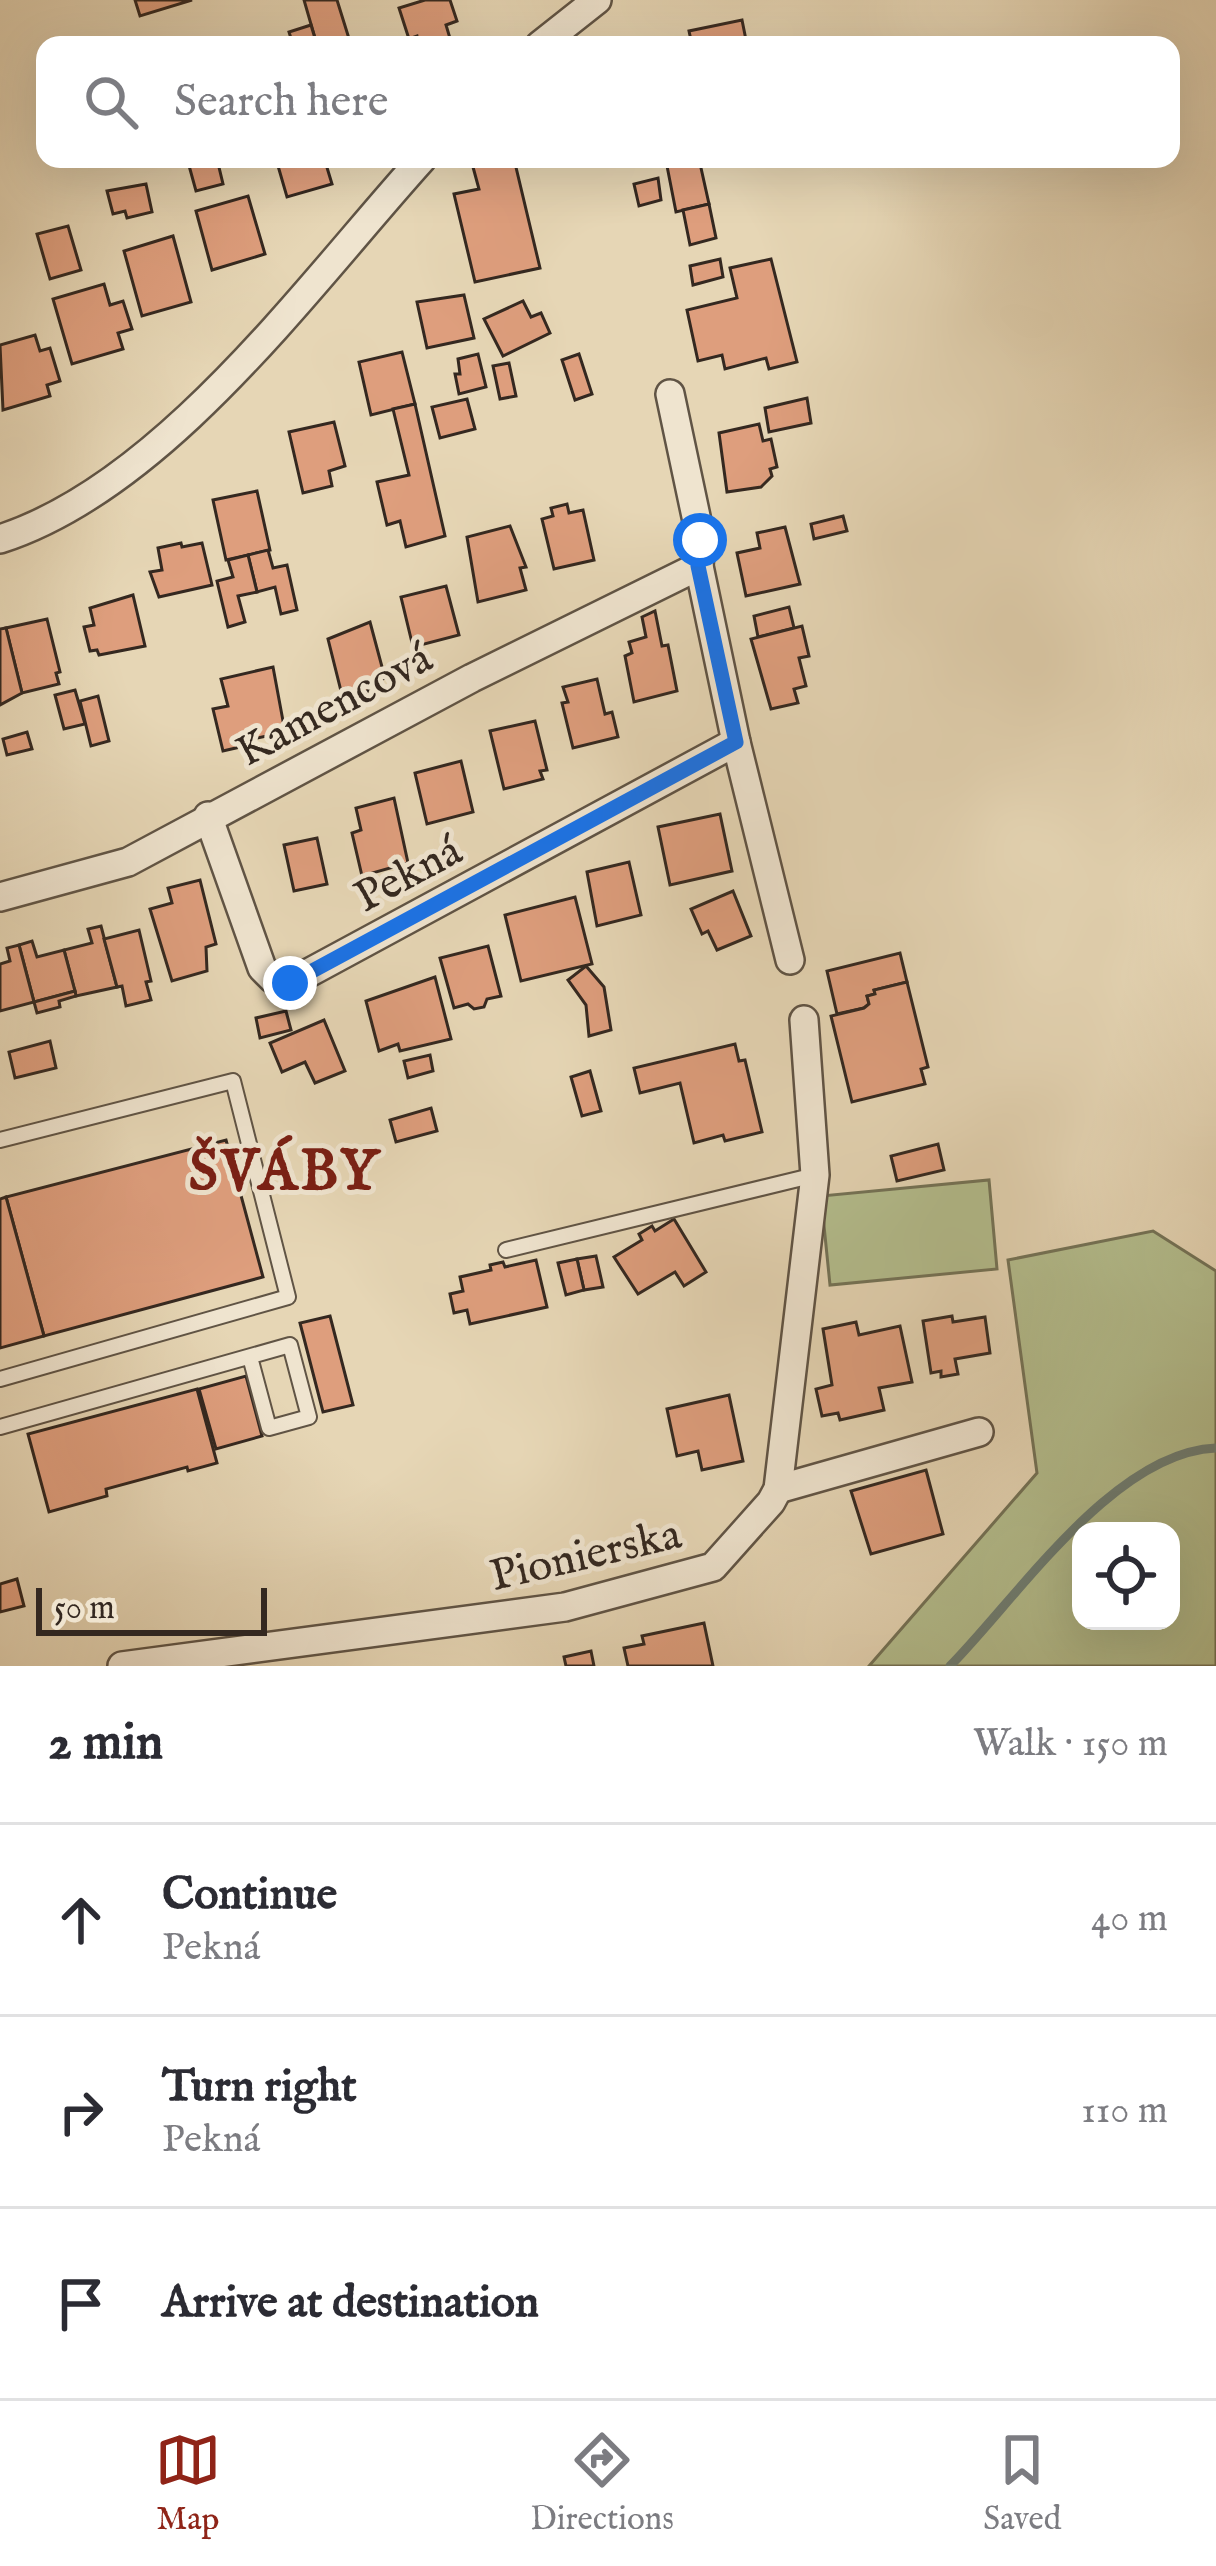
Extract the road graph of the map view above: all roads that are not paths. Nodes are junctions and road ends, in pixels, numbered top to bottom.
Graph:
1 (597, 0) edge
2 (551, 36) edge
3 (414, 168) edge
4 (670, 394) dead end
5 (0, 539) edge
6 (698, 566) junction
7 (736, 742) junction
8 (208, 816) junction
9 (0, 897) edge
10 (790, 960) dead end
11 (804, 1020) dead end
12 (0, 1140) edge
13 (815, 1175) junction
14 (506, 1250) dead end
15 (250, 1357) junction
16 (0, 1379) edge
17 (0, 1427) edge
18 (979, 1432) dead end
19 (778, 1489) junction
20 (122, 1666) edge

1 - 2 street
3 - 5 street
4 - 6 street
6 - 7 street
6 - 8 street, Kamencová
7 - 8 street, Pekná
7 - 10 street
8 - 9 street, Kamencová
11 - 13 street
12 - 16 lane
13 - 14 lane
13 - 19 street
15 - 15 lane
15 - 17 lane
18 - 19 street
19 - 20 street, Pionierska

